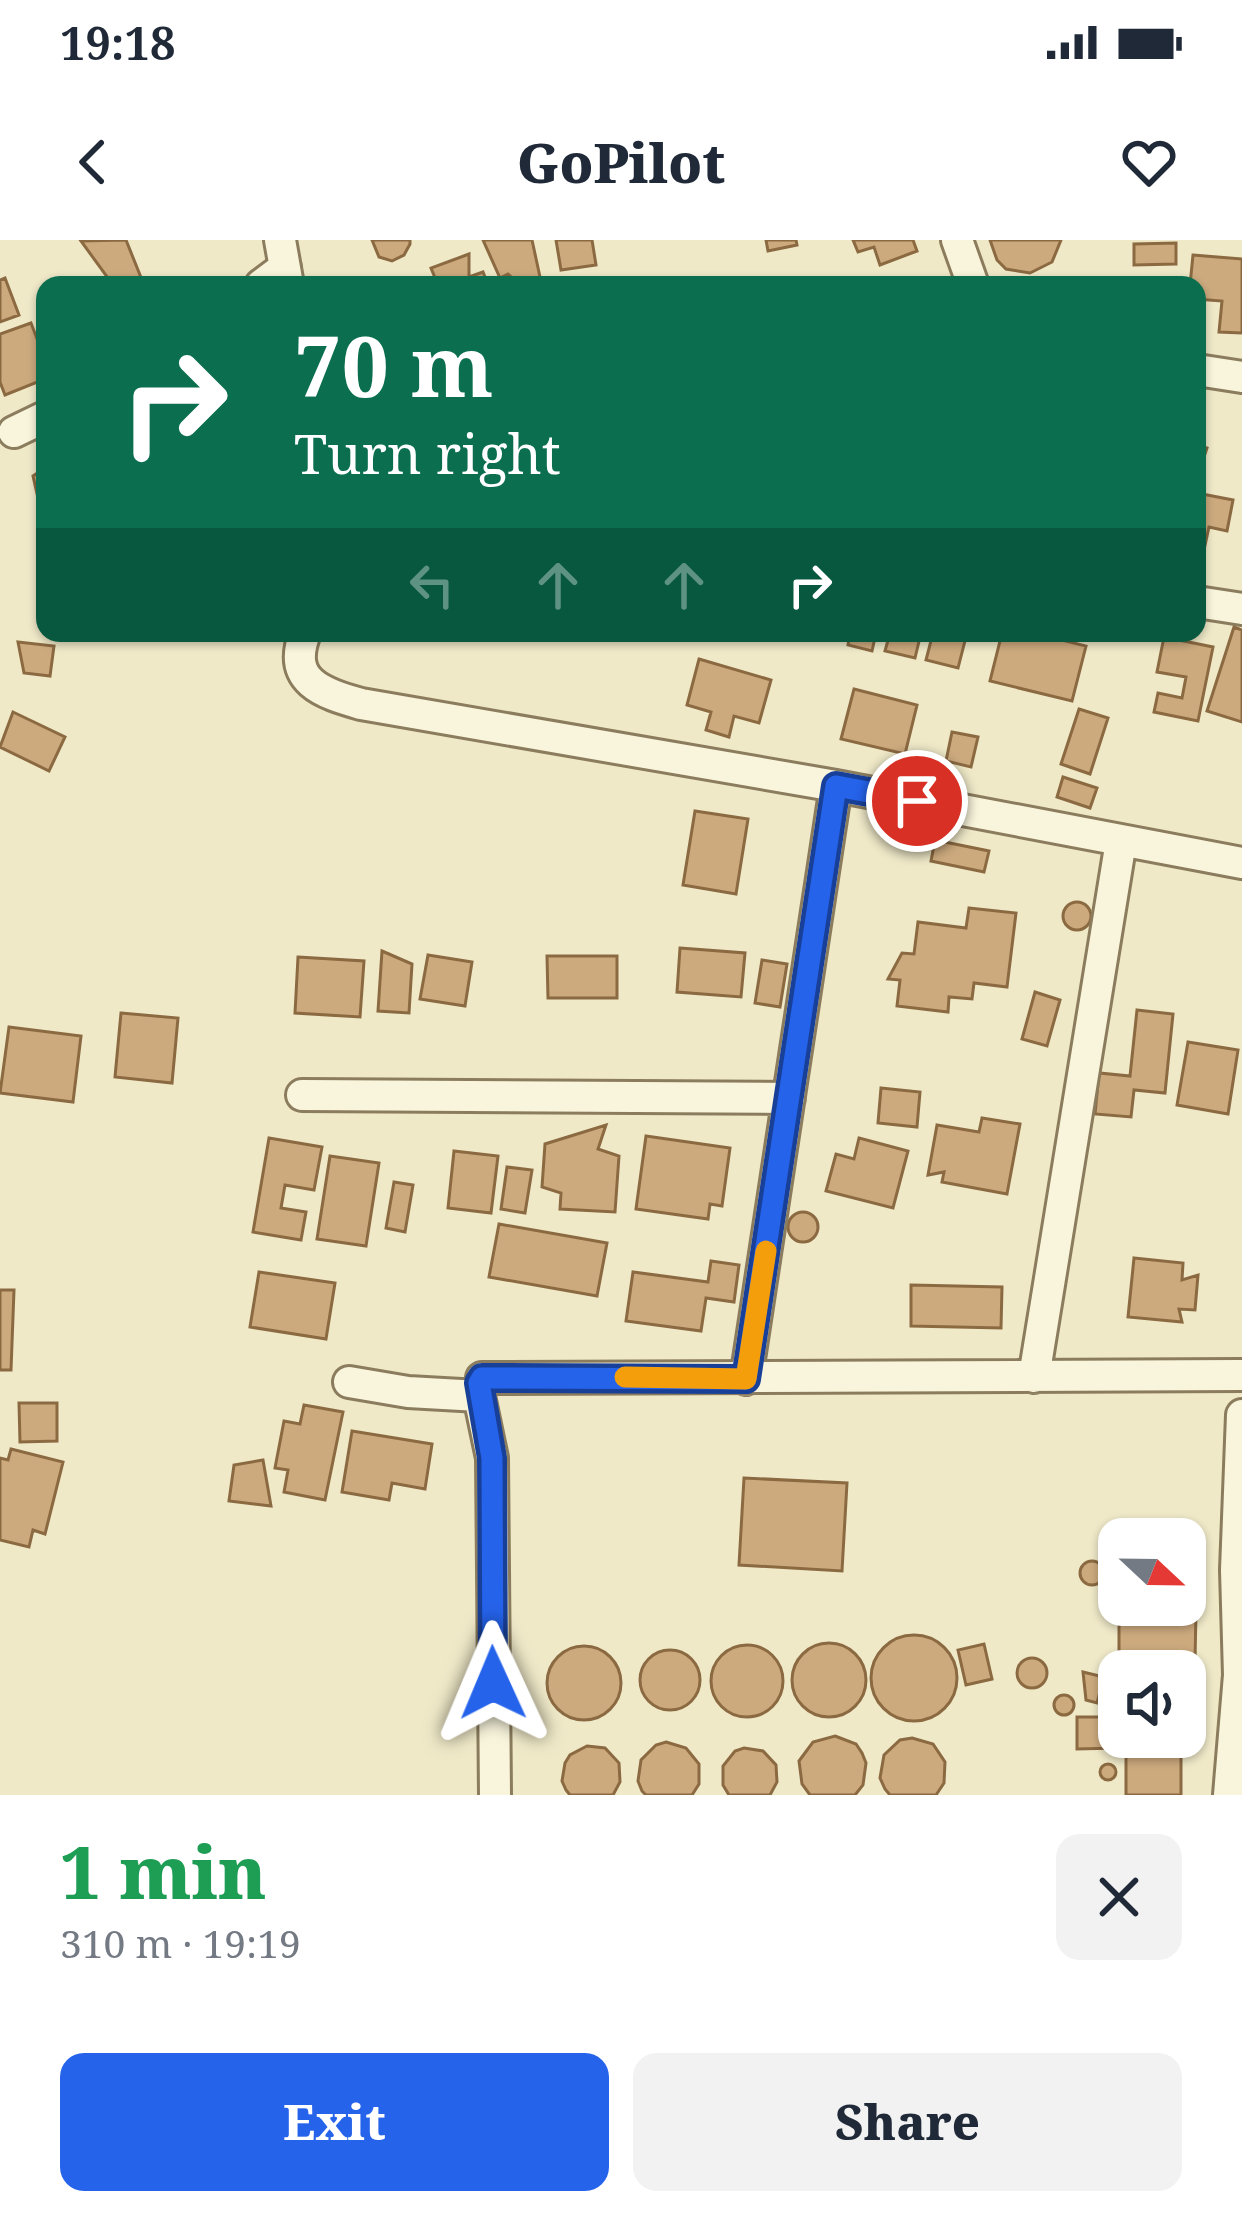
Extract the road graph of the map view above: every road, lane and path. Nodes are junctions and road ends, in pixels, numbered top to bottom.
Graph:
1 (957, 240) edge
2 (970, 276) edge
3 (1206, 371) edge
4 (1242, 377) edge
5 (36, 421) edge
6 (14, 432) dead end
7 (1206, 603) edge
8 (1242, 609) edge
9 (301, 642) edge
10 (836, 786) junction
11 (1121, 841) junction
12 (1242, 862) edge
13 (302, 1095) dead end
14 (789, 1098) junction
15 (1242, 1375) edge
16 (1034, 1376) junction
17 (746, 1379) junction
18 (349, 1382) dead end
19 (479, 1396) junction
20 (1242, 1415) edge
21 (495, 1795) edge
22 (1229, 1795) edge

1 - 2 street
3 - 4 street
5 - 6 street
7 - 8 street
9 - 10 street
10 - 11 street
10 - 14 street
11 - 12 street
11 - 16 street
13 - 14 street
14 - 17 street
15 - 16 street
16 - 17 street
17 - 19 street
18 - 19 street
19 - 21 street
20 - 22 street

